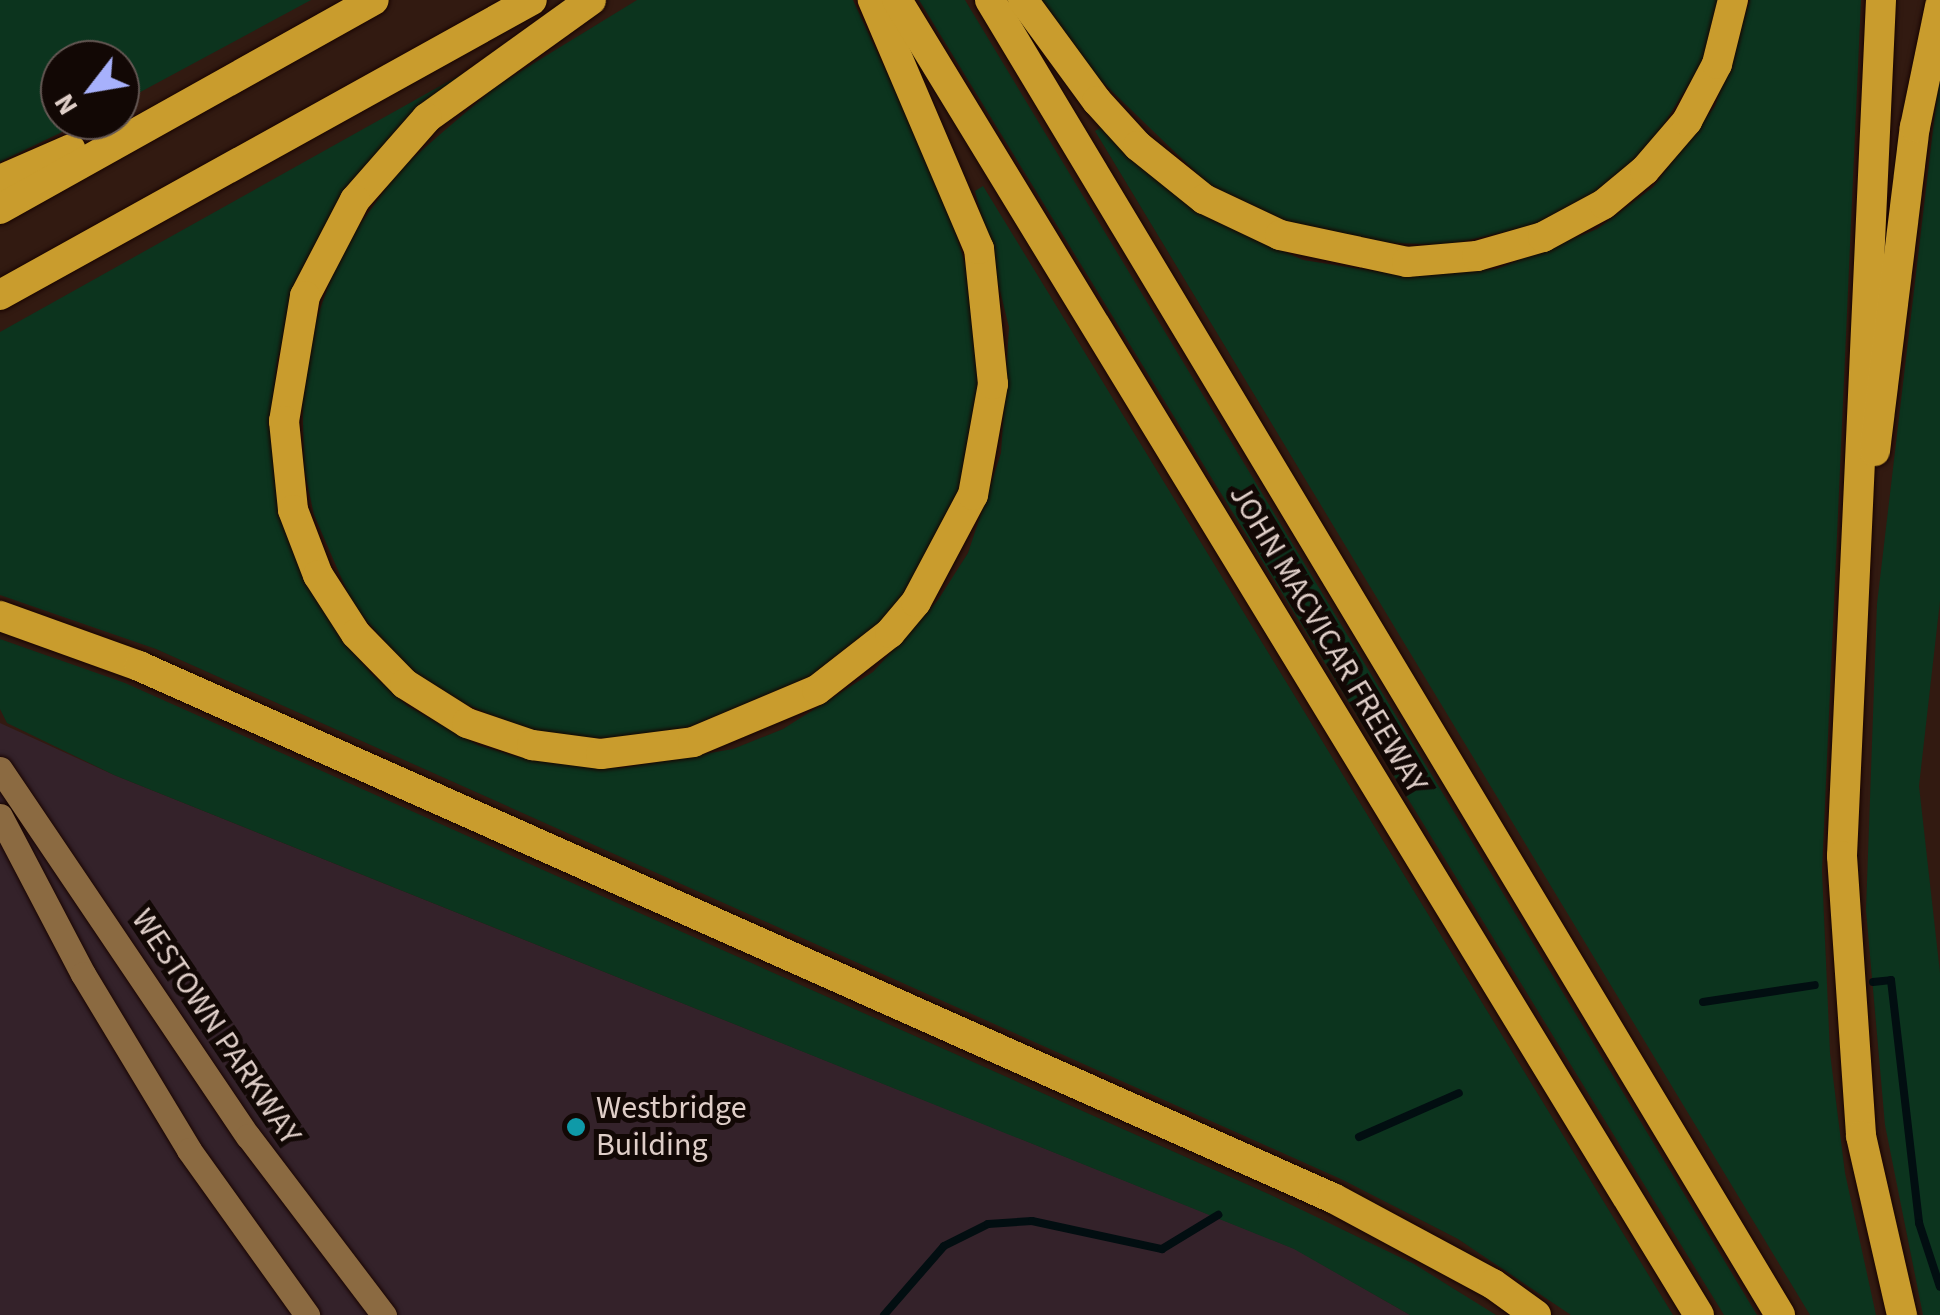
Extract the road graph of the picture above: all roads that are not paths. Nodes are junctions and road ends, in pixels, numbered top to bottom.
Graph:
1 (374, 0) edge
2 (532, 0) edge
3 (591, 0) edge
4 (872, 0) edge
5 (897, 0) edge
6 (990, 0) edge
7 (1023, 0) edge
8 (1733, 0) edge
9 (1881, 0) edge
10 (1940, 6) edge
11 (220, 84) junction
12 (0, 180) edge
13 (0, 209) edge
14 (0, 295) edge
15 (1855, 567) junction
16 (0, 616) edge
17 (0, 769) edge
18 (0, 816) edge
19 (307, 1315) edge
20 (384, 1315) edge
21 (1536, 1315) edge
22 (1699, 1315) edge
23 (1780, 1315) edge
24 (1902, 1315) edge

1 - 11 highway
2 - 14 highway
3 - 4 highway
5 - 22 highway, JOHN MACVICAR FREEWAY
6 - 23 highway, JOHN MACVICAR FREEWAY
7 - 8 highway
9 - 15 highway
10 - 15 highway
11 - 12 highway
11 - 13 highway
15 - 24 highway
16 - 21 highway
17 - 20 street, WESTOWN PARKWAY
18 - 19 street

